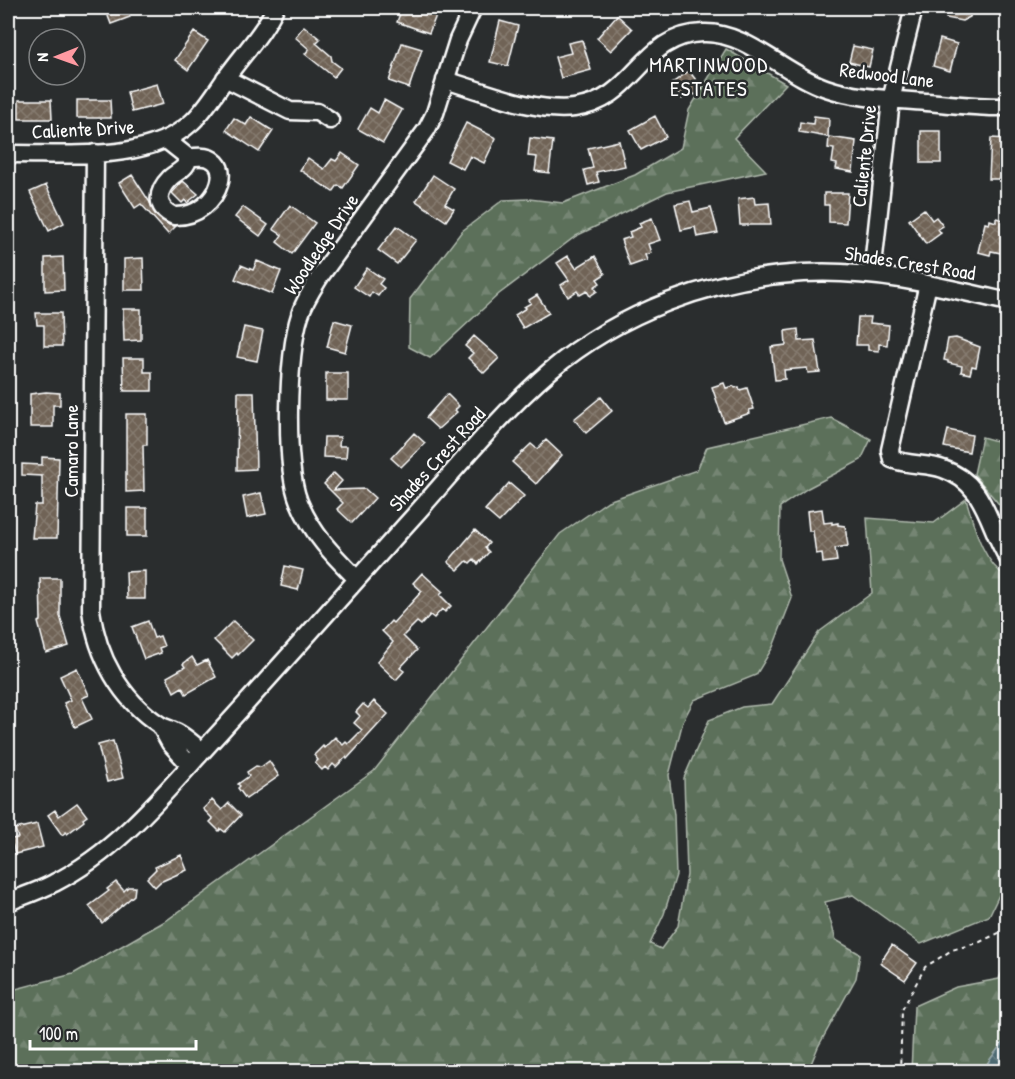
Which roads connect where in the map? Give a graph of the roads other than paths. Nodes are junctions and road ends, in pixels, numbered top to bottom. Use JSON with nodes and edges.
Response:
{"nodes":[{"id":1,"x":275,"y":8,"type":"edge"},
{"id":2,"x":472,"y":8,"type":"edge"},
{"id":3,"x":914,"y":8,"type":"edge"},
{"id":4,"x":225,"y":78,"type":"junction"},
{"id":5,"x":445,"y":80,"type":"junction"},
{"id":6,"x":891,"y":100,"type":"junction"},
{"id":7,"x":1008,"y":107,"type":"edge"},
{"id":8,"x":330,"y":120,"type":"dead end"},
{"id":9,"x":165,"y":139,"type":"junction"},
{"id":10,"x":95,"y":153,"type":"junction"},
{"id":11,"x":8,"y":154,"type":"edge"},
{"id":12,"x":189,"y":158,"type":"dead end"},
{"id":13,"x":872,"y":275,"type":"junction"},
{"id":14,"x":928,"y":284,"type":"junction"},
{"id":15,"x":1008,"y":302,"type":"edge"},
{"id":16,"x":1008,"y":558,"type":"edge"},
{"id":17,"x":357,"y":579,"type":"junction"},
{"id":18,"x":160,"y":725,"type":"junction"},
{"id":19,"x":202,"y":751,"type":"junction"},
{"id":20,"x":190,"y":765,"type":"junction"},
{"id":21,"x":8,"y":902,"type":"edge"}],
"edges":[{"from":1,"to":4,"type":"street","name":"Caliente Drive"},
{"from":2,"to":5,"type":"street","name":"Woodledge Drive"},
{"from":3,"to":6,"type":"street","name":"Caliente Drive"},
{"from":4,"to":8,"type":"street"},
{"from":4,"to":9,"type":"street","name":"Caliente Drive"},
{"from":5,"to":6,"type":"street","name":"Redwood Lane"},
{"from":5,"to":17,"type":"street","name":"Woodledge Drive"},
{"from":6,"to":7,"type":"street","name":"Redwood Lane"},
{"from":6,"to":13,"type":"street","name":"Caliente Drive"},
{"from":9,"to":10,"type":"street","name":"Caliente Drive"},
{"from":9,"to":12,"type":"street"},
{"from":10,"to":11,"type":"street","name":"Caliente Drive"},
{"from":10,"to":18,"type":"street","name":"Camaro Lane"},
{"from":13,"to":14,"type":"street","name":"Shades Crest Road"},
{"from":13,"to":17,"type":"street","name":"Shades Crest Road"},
{"from":14,"to":15,"type":"street","name":"Shades Crest Road"},
{"from":14,"to":16,"type":"street"},
{"from":17,"to":19,"type":"street","name":"Shades Crest Road"},
{"from":18,"to":19,"type":"street","name":"Camaro Lane"},
{"from":18,"to":20,"type":"street","name":"Camaro Lane"},
{"from":19,"to":20,"type":"street","name":"Shades Crest Road"},
{"from":20,"to":21,"type":"street","name":"Shades Crest Road"}]}
